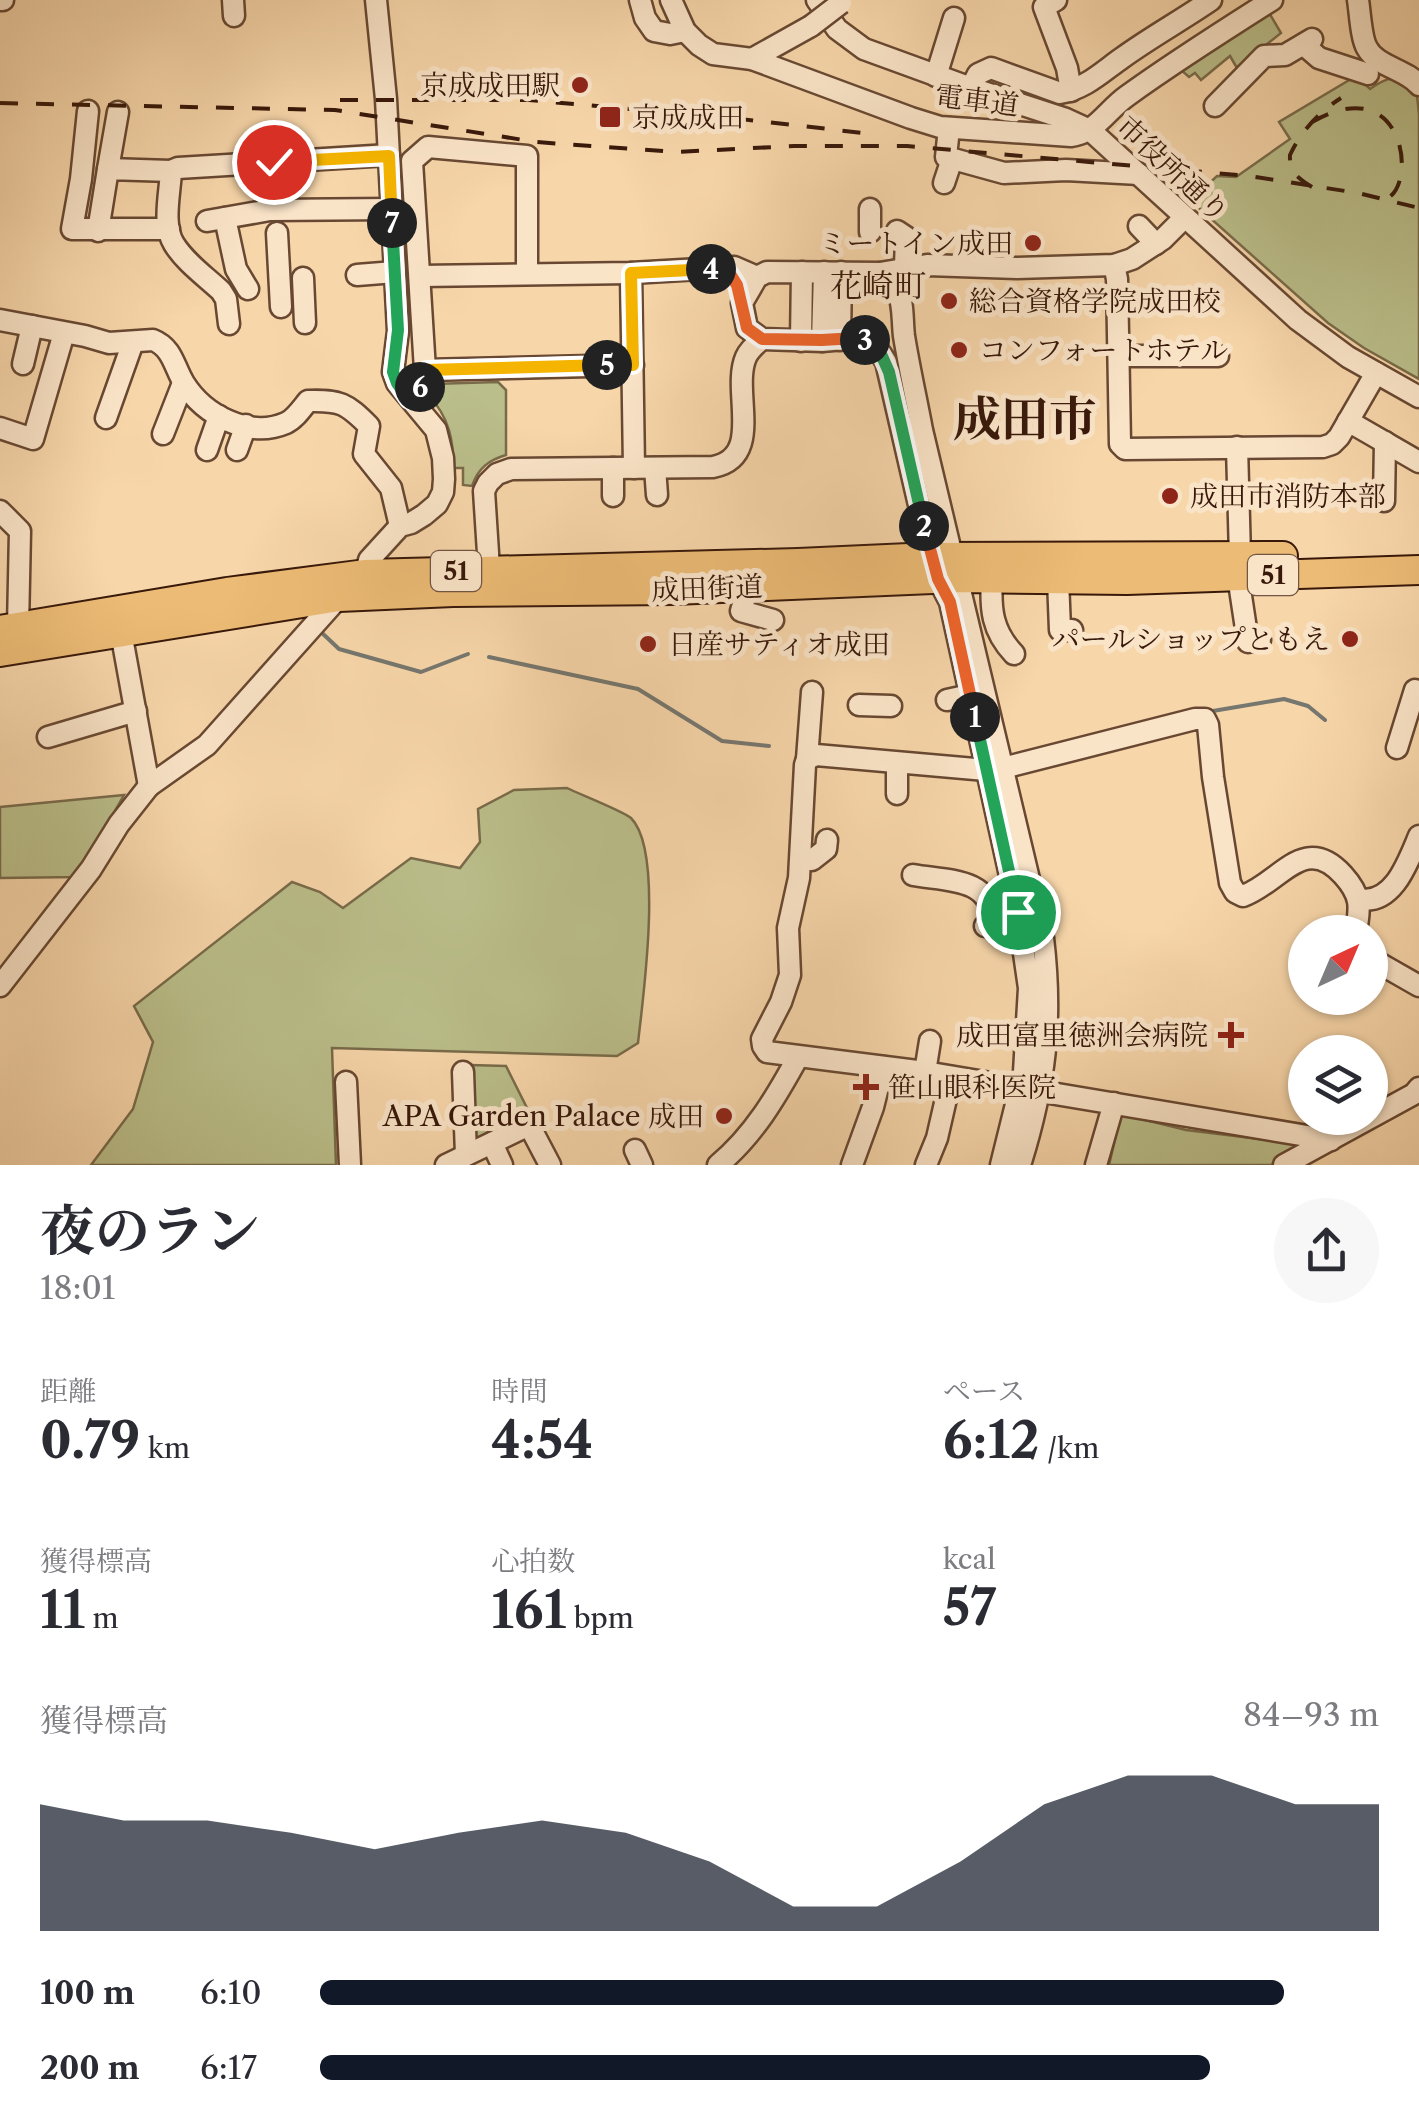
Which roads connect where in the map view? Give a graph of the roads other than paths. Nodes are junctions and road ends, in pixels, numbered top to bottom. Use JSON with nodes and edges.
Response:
{"nodes":[{"id":1,"x":376,"y":0,"type":"edge"},
{"id":2,"x":640,"y":0,"type":"edge"},
{"id":3,"x":671,"y":0,"type":"edge"},
{"id":4,"x":818,"y":0,"type":"edge"},
{"id":5,"x":1056,"y":0,"type":"edge"},
{"id":6,"x":1211,"y":0,"type":"edge"},
{"id":7,"x":1272,"y":0,"type":"edge"},
{"id":8,"x":1358,"y":0,"type":"edge"},
{"id":9,"x":843,"y":2,"type":"edge"},
{"id":10,"x":954,"y":18,"type":"dead end"},
{"id":11,"x":686,"y":31,"type":"junction"},
{"id":12,"x":1366,"y":47,"type":"junction"},
{"id":13,"x":752,"y":59,"type":"junction"},
{"id":14,"x":936,"y":76,"type":"junction"},
{"id":15,"x":1419,"y":85,"type":"edge"},
{"id":16,"x":971,"y":88,"type":"junction"},
{"id":17,"x":1071,"y":91,"type":"junction"},
{"id":18,"x":1215,"y":106,"type":"dead end"},
{"id":19,"x":88,"y":111,"type":"dead end"},
{"id":20,"x":118,"y":112,"type":"dead end"},
{"id":21,"x":949,"y":128,"type":"junction"},
{"id":22,"x":1090,"y":130,"type":"junction"},
{"id":23,"x":389,"y":156,"type":"junction"},
{"id":24,"x":952,"y":160,"type":"junction"},
{"id":25,"x":108,"y":169,"type":"junction"},
{"id":26,"x":172,"y":172,"type":"junction"},
{"id":27,"x":1139,"y":174,"type":"junction"},
{"id":28,"x":944,"y":182,"type":"dead end"},
{"id":29,"x":392,"y":209,"type":"junction"},
{"id":30,"x":870,"y":209,"type":"dead end"},
{"id":31,"x":1185,"y":218,"type":"junction"},
{"id":32,"x":1139,"y":226,"type":"dead end"},
{"id":33,"x":169,"y":229,"type":"junction"},
{"id":34,"x":98,"y":231,"type":"junction"},
{"id":35,"x":897,"y":231,"type":"dead end"},
{"id":36,"x":870,"y":232,"type":"dead end"},
{"id":37,"x":278,"y":233,"type":"dead end"},
{"id":38,"x":1156,"y":244,"type":"junction"},
{"id":39,"x":1114,"y":265,"type":"junction"},
{"id":40,"x":916,"y":266,"type":"junction"},
{"id":41,"x":713,"y":268,"type":"junction"},
{"id":42,"x":395,"y":272,"type":"junction"},
{"id":43,"x":802,"y":272,"type":"junction"},
{"id":44,"x":833,"y":272,"type":"junction"},
{"id":45,"x":527,"y":273,"type":"junction"},
{"id":46,"x":631,"y":273,"type":"junction"},
{"id":47,"x":880,"y":273,"type":"junction"},
{"id":48,"x":358,"y":274,"type":"dead end"},
{"id":49,"x":420,"y":276,"type":"junction"},
{"id":50,"x":757,"y":277,"type":"junction"},
{"id":51,"x":280,"y":279,"type":"junction"},
{"id":52,"x":248,"y":289,"type":"dead end"},
{"id":53,"x":742,"y":302,"type":"junction"},
{"id":54,"x":902,"y":304,"type":"junction"},
{"id":55,"x":281,"y":307,"type":"dead end"},
{"id":56,"x":0,"y":320,"type":"edge"},
{"id":57,"x":305,"y":323,"type":"dead end"},
{"id":58,"x":228,"y":324,"type":"dead end"},
{"id":59,"x":32,"y":326,"type":"junction"},
{"id":60,"x":64,"y":333,"type":"junction"},
{"id":61,"x":754,"y":333,"type":"junction"},
{"id":62,"x":821,"y":341,"type":"junction"},
{"id":63,"x":868,"y":341,"type":"junction"},
{"id":64,"x":133,"y":342,"type":"junction"},
{"id":65,"x":1119,"y":356,"type":"junction"},
{"id":66,"x":1218,"y":356,"type":"dead end"},
{"id":67,"x":24,"y":364,"type":"dead end"},
{"id":68,"x":633,"y":365,"type":"junction"},
{"id":69,"x":426,"y":370,"type":"junction"},
{"id":70,"x":1376,"y":373,"type":"junction"},
{"id":71,"x":184,"y":383,"type":"junction"},
{"id":72,"x":1419,"y":397,"type":"edge"},
{"id":73,"x":409,"y":400,"type":"junction"},
{"id":74,"x":219,"y":416,"type":"junction"},
{"id":75,"x":106,"y":418,"type":"dead end"},
{"id":76,"x":1348,"y":421,"type":"junction"},
{"id":77,"x":246,"y":425,"type":"junction"},
{"id":78,"x":0,"y":428,"type":"edge"},
{"id":79,"x":163,"y":434,"type":"dead end"},
{"id":80,"x":1385,"y":442,"type":"junction"},
{"id":81,"x":1237,"y":447,"type":"junction"},
{"id":82,"x":207,"y":450,"type":"dead end"},
{"id":83,"x":237,"y":450,"type":"dead end"},
{"id":84,"x":1419,"y":462,"type":"edge"},
{"id":85,"x":623,"y":468,"type":"junction"},
{"id":86,"x":655,"y":468,"type":"junction"},
{"id":87,"x":657,"y":495,"type":"dead end"},
{"id":88,"x":613,"y":496,"type":"dead end"},
{"id":89,"x":1384,"y":502,"type":"dead end"},
{"id":90,"x":0,"y":510,"type":"edge"},
{"id":91,"x":400,"y":526,"type":"junction"},
{"id":92,"x":1419,"y":553,"type":"edge"},
{"id":93,"x":1239,"y":566,"type":"junction"},
{"id":94,"x":944,"y":568,"type":"junction"},
{"id":95,"x":1419,"y":570,"type":"edge"},
{"id":96,"x":366,"y":574,"type":"junction"},
{"id":97,"x":992,"y":578,"type":"junction"},
{"id":98,"x":1058,"y":579,"type":"junction"},
{"id":99,"x":490,"y":581,"type":"junction"},
{"id":100,"x":748,"y":587,"type":"junction"},
{"id":101,"x":339,"y":597,"type":"junction"},
{"id":102,"x":119,"y":620,"type":"junction"},
{"id":103,"x":773,"y":620,"type":"dead end"},
{"id":104,"x":9,"y":628,"type":"edge"},
{"id":105,"x":1072,"y":630,"type":"dead end"},
{"id":106,"x":1260,"y":640,"type":"dead end"},
{"id":107,"x":0,"y":652,"type":"edge"},
{"id":108,"x":1014,"y":654,"type":"dead end"},
{"id":109,"x":1414,"y":690,"type":"dead end"},
{"id":110,"x":836,"y":693,"type":"dead end"},
{"id":111,"x":970,"y":695,"type":"junction"},
{"id":112,"x":947,"y":700,"type":"dead end"},
{"id":113,"x":859,"y":705,"type":"dead end"},
{"id":114,"x":891,"y":706,"type":"dead end"},
{"id":115,"x":136,"y":711,"type":"junction"},
{"id":116,"x":1412,"y":718,"type":"edge"},
{"id":117,"x":1080,"y":724,"type":"dead end"},
{"id":118,"x":48,"y":738,"type":"dead end"},
{"id":119,"x":1394,"y":744,"type":"dead end"},
{"id":120,"x":1086,"y":747,"type":"junction"},
{"id":121,"x":808,"y":759,"type":"junction"},
{"id":122,"x":905,"y":761,"type":"junction"},
{"id":123,"x":995,"y":769,"type":"junction"},
{"id":124,"x":150,"y":786,"type":"junction"},
{"id":125,"x":896,"y":794,"type":"dead end"},
{"id":126,"x":1419,"y":836,"type":"edge"},
{"id":127,"x":827,"y":840,"type":"dead end"},
{"id":128,"x":801,"y":860,"type":"junction"},
{"id":129,"x":913,"y":876,"type":"dead end"},
{"id":130,"x":1359,"y":899,"type":"junction"},
{"id":131,"x":1360,"y":915,"type":"edge"},
{"id":132,"x":989,"y":919,"type":"dead end"},
{"id":133,"x":1388,"y":968,"type":"edge"},
{"id":134,"x":0,"y":986,"type":"edge"},
{"id":135,"x":1419,"y":986,"type":"edge"},
{"id":136,"x":930,"y":1041,"type":"dead end"},
{"id":137,"x":798,"y":1056,"type":"junction"},
{"id":138,"x":883,"y":1067,"type":"junction"},
{"id":139,"x":464,"y":1072,"type":"dead end"},
{"id":140,"x":925,"y":1072,"type":"junction"},
{"id":141,"x":950,"y":1077,"type":"junction"},
{"id":142,"x":346,"y":1082,"type":"dead end"},
{"id":143,"x":1419,"y":1088,"type":"edge"},
{"id":144,"x":1030,"y":1090,"type":"junction"},
{"id":145,"x":1114,"y":1102,"type":"junction"},
{"id":146,"x":1331,"y":1140,"type":"junction"},
{"id":147,"x":492,"y":1143,"type":"junction"},
{"id":148,"x":466,"y":1156,"type":"junction"},
{"id":149,"x":729,"y":1162,"type":"edge"},
{"id":150,"x":350,"y":1165,"type":"edge"},
{"id":151,"x":446,"y":1165,"type":"edge"},
{"id":152,"x":502,"y":1165,"type":"edge"},
{"id":153,"x":550,"y":1165,"type":"edge"},
{"id":154,"x":852,"y":1165,"type":"edge"},
{"id":155,"x":926,"y":1165,"type":"edge"},
{"id":156,"x":1001,"y":1165,"type":"edge"},
{"id":157,"x":1020,"y":1165,"type":"edge"},
{"id":158,"x":1096,"y":1165,"type":"edge"},
{"id":159,"x":1284,"y":1165,"type":"edge"}],
"edges":[{"from":1,"to":23,"type":"street"},
{"from":2,"to":11,"type":"street","name":"電車道"},
{"from":3,"to":11,"type":"street"},
{"from":4,"to":14,"type":"street","name":"市役所通り"},
{"from":5,"to":17,"type":"street"},
{"from":6,"to":17,"type":"street"},
{"from":7,"to":22,"type":"street"},
{"from":8,"to":12,"type":"street"},
{"from":9,"to":13,"type":"street","bridge":true},
{"from":10,"to":14,"type":"street"},
{"from":11,"to":13,"type":"street","name":"電車道"},
{"from":12,"to":15,"type":"street"},
{"from":12,"to":18,"type":"street"},
{"from":13,"to":21,"type":"street","name":"電車道"},
{"from":14,"to":16,"type":"street","name":"市役所通り"},
{"from":16,"to":17,"type":"street"},
{"from":16,"to":22,"type":"street","name":"市役所通り"},
{"from":19,"to":34,"type":"street"},
{"from":20,"to":25,"type":"street"},
{"from":21,"to":22,"type":"street","name":"電車道"},
{"from":21,"to":24,"type":"street"},
{"from":22,"to":27,"type":"street","name":"市役所通り"},
{"from":23,"to":26,"type":"street"},
{"from":23,"to":29,"type":"street"},
{"from":24,"to":27,"type":"street"},
{"from":24,"to":28,"type":"street"},
{"from":25,"to":26,"type":"street"},
{"from":25,"to":34,"type":"street"},
{"from":26,"to":33,"type":"street"},
{"from":27,"to":31,"type":"street","name":"市役所通り"},
{"from":29,"to":42,"type":"street"},
{"from":29,"to":52,"type":"street"},
{"from":30,"to":36,"type":"street"},
{"from":31,"to":38,"type":"street"},
{"from":31,"to":70,"type":"street","name":"市役所通り"},
{"from":32,"to":38,"type":"street"},
{"from":33,"to":34,"type":"street"},
{"from":33,"to":58,"type":"street"},
{"from":35,"to":40,"type":"street"},
{"from":37,"to":51,"type":"street"},
{"from":38,"to":39,"type":"street"},
{"from":39,"to":40,"type":"street"},
{"from":39,"to":65,"type":"street"},
{"from":40,"to":47,"type":"street"},
{"from":40,"to":54,"type":"street"},
{"from":41,"to":46,"type":"street"},
{"from":41,"to":50,"type":"street"},
{"from":41,"to":53,"type":"street"},
{"from":42,"to":48,"type":"street"},
{"from":42,"to":73,"type":"street"},
{"from":43,"to":44,"type":"street"},
{"from":43,"to":50,"type":"street"},
{"from":43,"to":62,"type":"street"},
{"from":44,"to":47,"type":"street"},
{"from":44,"to":62,"type":"street"},
{"from":45,"to":46,"type":"street"},
{"from":45,"to":49,"type":"street"},
{"from":45,"to":49,"type":"street"},
{"from":46,"to":68,"type":"street"},
{"from":47,"to":54,"type":"street"},
{"from":49,"to":69,"type":"street"},
{"from":50,"to":53,"type":"street"},
{"from":51,"to":55,"type":"street"},
{"from":51,"to":57,"type":"street"},
{"from":53,"to":61,"type":"street"},
{"from":54,"to":63,"type":"street"},
{"from":54,"to":94,"type":"street"},
{"from":56,"to":59,"type":"street"},
{"from":59,"to":60,"type":"street"},
{"from":59,"to":67,"type":"street"},
{"from":60,"to":64,"type":"street"},
{"from":60,"to":78,"type":"street"},
{"from":61,"to":62,"type":"street"},
{"from":61,"to":86,"type":"street"},
{"from":62,"to":63,"type":"street"},
{"from":63,"to":94,"type":"street"},
{"from":64,"to":71,"type":"street"},
{"from":64,"to":75,"type":"street"},
{"from":65,"to":66,"type":"street"},
{"from":65,"to":81,"type":"street"},
{"from":68,"to":69,"type":"street"},
{"from":68,"to":85,"type":"street"},
{"from":69,"to":73,"type":"street"},
{"from":70,"to":72,"type":"street","name":"市役所通り"},
{"from":70,"to":76,"type":"street"},
{"from":71,"to":74,"type":"street"},
{"from":71,"to":79,"type":"street"},
{"from":73,"to":91,"type":"street"},
{"from":74,"to":77,"type":"street"},
{"from":74,"to":82,"type":"street"},
{"from":76,"to":80,"type":"street"},
{"from":76,"to":81,"type":"street"},
{"from":77,"to":83,"type":"street"},
{"from":77,"to":91,"type":"street"},
{"from":80,"to":84,"type":"street"},
{"from":80,"to":89,"type":"street"},
{"from":81,"to":93,"type":"street"},
{"from":85,"to":86,"type":"street"},
{"from":85,"to":88,"type":"street"},
{"from":85,"to":99,"type":"street"},
{"from":86,"to":87,"type":"street"},
{"from":90,"to":104,"type":"street"},
{"from":91,"to":96,"type":"street"},
{"from":92,"to":93,"type":"highway","name":"成田街道","number":"51"},
{"from":93,"to":94,"type":"highway","name":"成田街道","number":"51"},
{"from":93,"to":95,"type":"highway","name":"成田街道","number":"51"},
{"from":93,"to":98,"type":"highway","name":"成田街道","number":"51"},
{"from":93,"to":106,"type":"street"},
{"from":94,"to":97,"type":"highway","name":"成田街道","number":"51"},
{"from":94,"to":99,"type":"highway","name":"成田街道","number":"51"},
{"from":94,"to":100,"type":"highway","name":"成田街道","number":"51"},
{"from":94,"to":111,"type":"street"},
{"from":94,"to":123,"type":"street"},
{"from":96,"to":99,"type":"highway","name":"成田街道","number":"51"},
{"from":96,"to":102,"type":"highway","name":"成田街道","number":"51"},
{"from":97,"to":98,"type":"highway","name":"成田街道","number":"51"},
{"from":97,"to":108,"type":"street"},
{"from":98,"to":105,"type":"street"},
{"from":99,"to":100,"type":"highway","name":"成田街道","number":"51"},
{"from":99,"to":101,"type":"highway","name":"成田街道","number":"51"},
{"from":100,"to":103,"type":"street"},
{"from":101,"to":102,"type":"highway","name":"成田街道","number":"51"},
{"from":101,"to":124,"type":"street"},
{"from":102,"to":104,"type":"highway","name":"成田街道","number":"51"},
{"from":102,"to":107,"type":"highway","name":"成田街道","number":"51"},
{"from":102,"to":115,"type":"street"},
{"from":109,"to":116,"type":"street"},
{"from":110,"to":121,"type":"street"},
{"from":111,"to":112,"type":"street"},
{"from":111,"to":123,"type":"street"},
{"from":113,"to":114,"type":"street"},
{"from":115,"to":118,"type":"street"},
{"from":115,"to":124,"type":"street"},
{"from":116,"to":119,"type":"street"},
{"from":117,"to":120,"type":"street"},
{"from":120,"to":123,"type":"street"},
{"from":120,"to":130,"type":"street"},
{"from":121,"to":122,"type":"street"},
{"from":121,"to":128,"type":"street"},
{"from":122,"to":123,"type":"street"},
{"from":122,"to":125,"type":"street"},
{"from":123,"to":144,"type":"street"},
{"from":124,"to":134,"type":"street"},
{"from":126,"to":130,"type":"street"},
{"from":127,"to":128,"type":"street"},
{"from":128,"to":137,"type":"street"},
{"from":129,"to":132,"type":"street"},
{"from":130,"to":131,"type":"street"},
{"from":133,"to":135,"type":"street"},
{"from":136,"to":140,"type":"street"},
{"from":137,"to":138,"type":"street"},
{"from":137,"to":149,"type":"street"},
{"from":138,"to":140,"type":"street"},
{"from":138,"to":154,"type":"street"},
{"from":139,"to":148,"type":"street"},
{"from":140,"to":141,"type":"street"},
{"from":141,"to":144,"type":"street"},
{"from":141,"to":155,"type":"street"},
{"from":142,"to":150,"type":"street"},
{"from":143,"to":146,"type":"street"},
{"from":144,"to":145,"type":"street"},
{"from":144,"to":156,"type":"street"},
{"from":144,"to":157,"type":"street"},
{"from":145,"to":146,"type":"street"},
{"from":145,"to":158,"type":"street"},
{"from":146,"to":159,"type":"street"},
{"from":147,"to":148,"type":"street"},
{"from":147,"to":152,"type":"street"},
{"from":147,"to":153,"type":"street"},
{"from":148,"to":151,"type":"street"}]}
